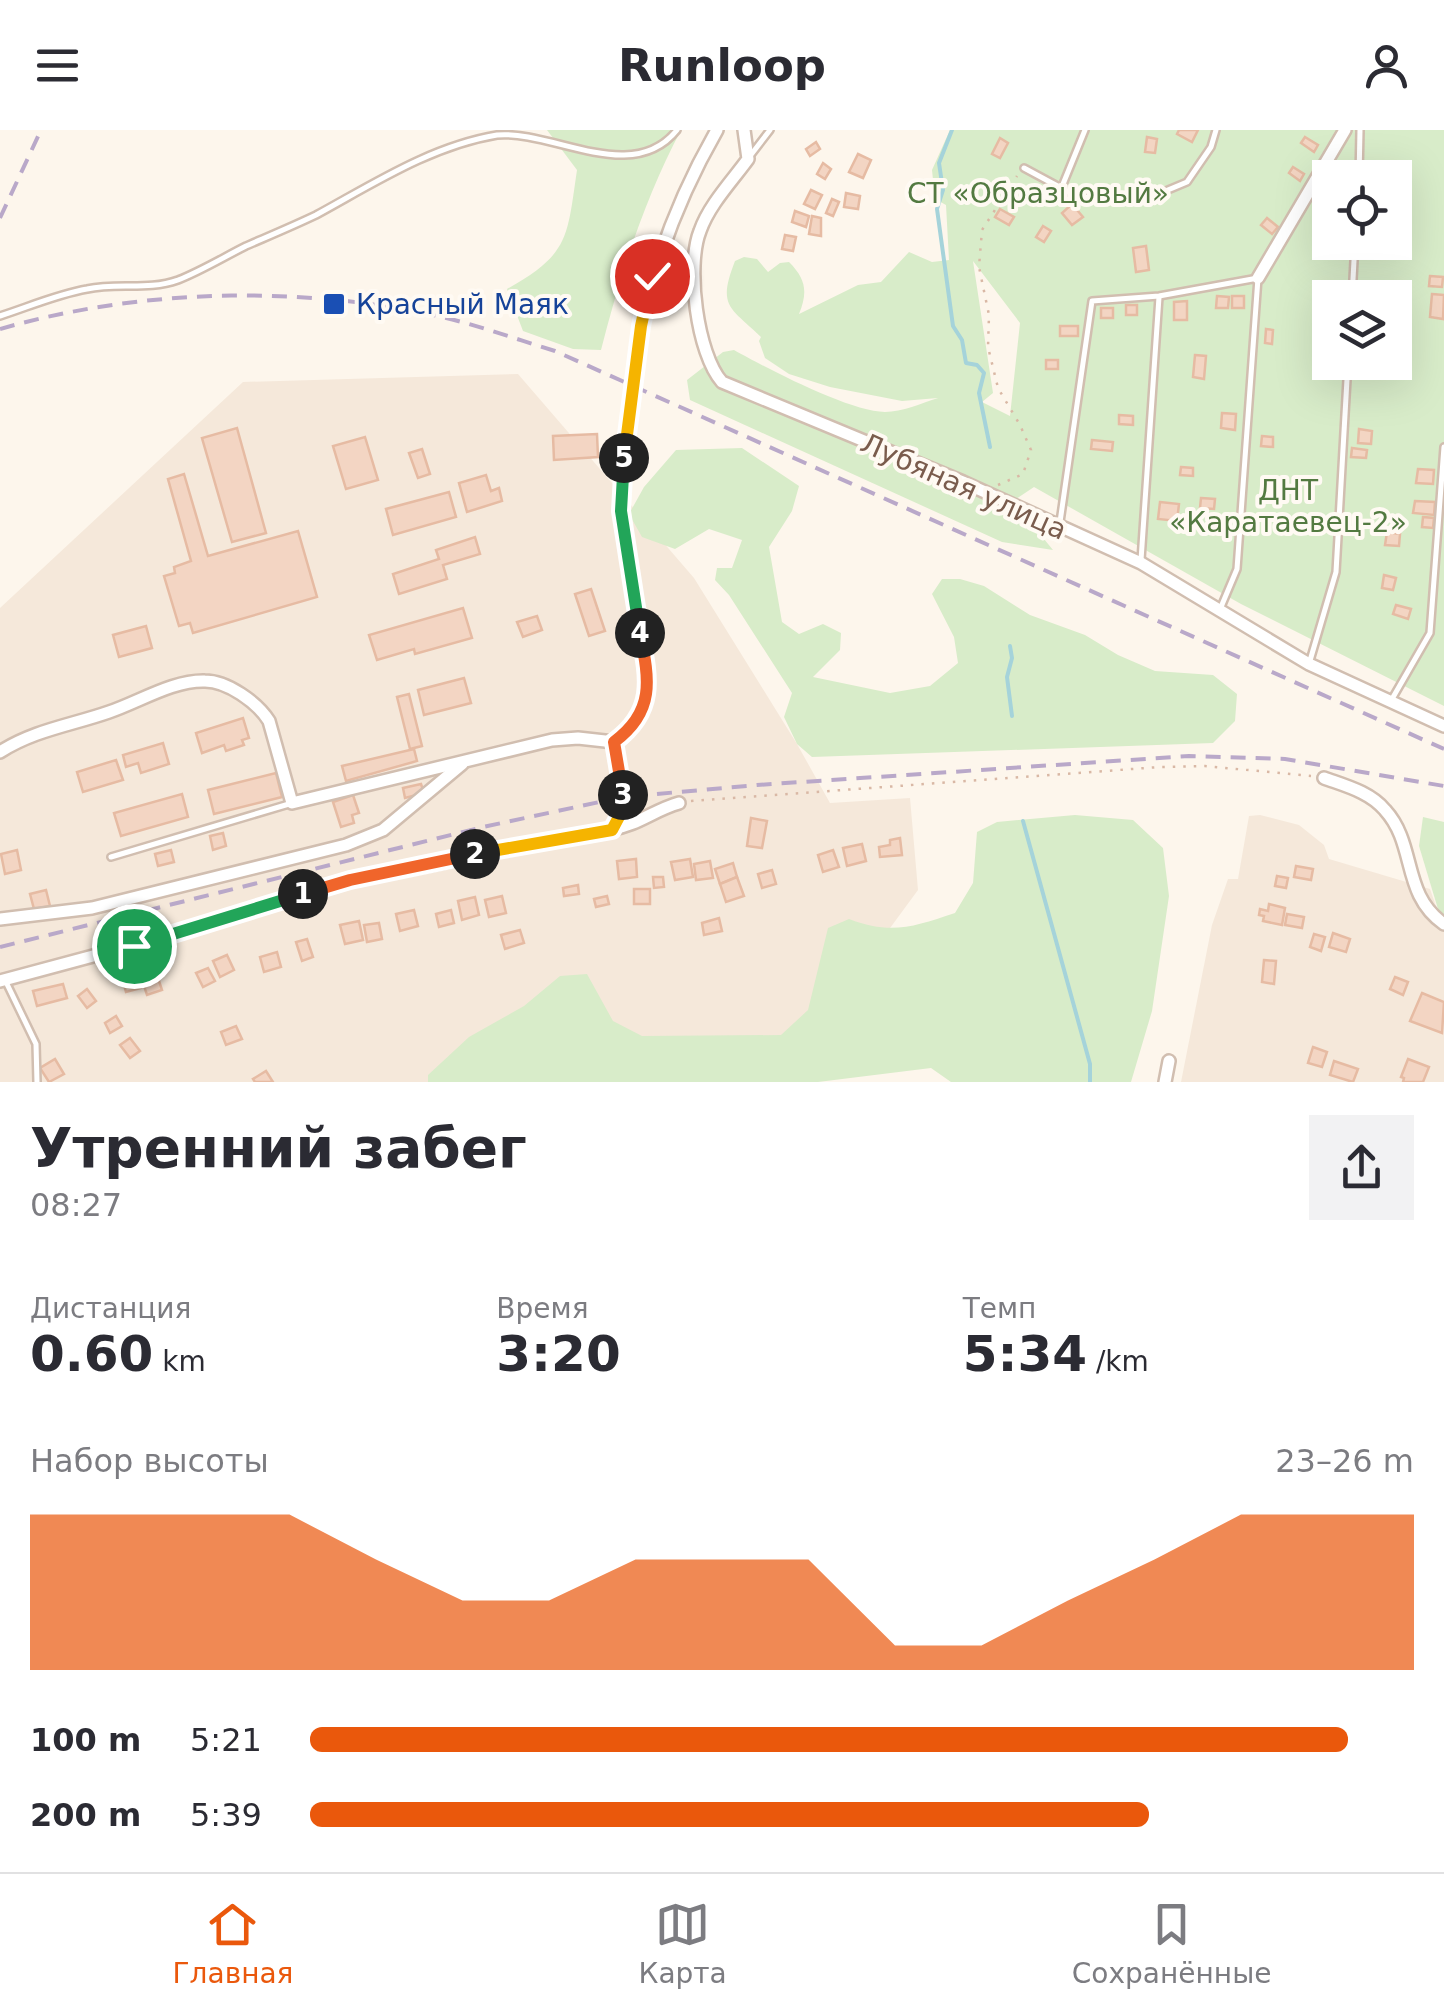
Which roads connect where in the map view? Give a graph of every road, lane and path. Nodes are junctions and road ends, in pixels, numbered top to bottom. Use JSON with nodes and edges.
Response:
{"nodes":[{"id":1,"x":676,"y":130,"type":"edge"},
{"id":2,"x":718,"y":130,"type":"edge"},
{"id":3,"x":744,"y":130,"type":"edge"},
{"id":4,"x":770,"y":130,"type":"edge"},
{"id":5,"x":1085,"y":130,"type":"edge"},
{"id":6,"x":1216,"y":130,"type":"edge"},
{"id":7,"x":1346,"y":130,"type":"edge"},
{"id":8,"x":1360,"y":130,"type":"edge"},
{"id":9,"x":748,"y":159,"type":"junction"},
{"id":10,"x":1359,"y":160,"type":"edge"},
{"id":11,"x":1024,"y":168,"type":"joint"},
{"id":12,"x":1062,"y":189,"type":"junction"},
{"id":13,"x":1258,"y":278,"type":"junction"},
{"id":14,"x":1159,"y":296,"type":"junction"},
{"id":15,"x":0,"y":316,"type":"edge"},
{"id":16,"x":1347,"y":380,"type":"edge"},
{"id":17,"x":1444,"y":448,"type":"edge"},
{"id":18,"x":983,"y":491,"type":"junction"},
{"id":19,"x":1060,"y":525,"type":"junction"},
{"id":20,"x":1140,"y":563,"type":"junction"},
{"id":21,"x":1219,"y":611,"type":"junction"},
{"id":22,"x":1310,"y":664,"type":"junction"},
{"id":23,"x":1390,"y":702,"type":"junction"},
{"id":24,"x":1444,"y":726,"type":"edge"},
{"id":25,"x":614,"y":742,"type":"junction"},
{"id":26,"x":0,"y":752,"type":"edge"},
{"id":27,"x":465,"y":761,"type":"junction"},
{"id":28,"x":1324,"y":778,"type":"joint"},
{"id":29,"x":679,"y":802,"type":"joint"},
{"id":30,"x":292,"y":804,"type":"junction"},
{"id":31,"x":612,"y":830,"type":"junction"},
{"id":32,"x":112,"y":857,"type":"dead end"},
{"id":33,"x":0,"y":919,"type":"edge"},
{"id":34,"x":1444,"y":924,"type":"edge"},
{"id":35,"x":2,"y":980,"type":"edge"},
{"id":36,"x":1169,"y":1061,"type":"dead end"},
{"id":37,"x":37,"y":1082,"type":"edge"},
{"id":38,"x":1165,"y":1082,"type":"edge"}],
"edges":[{"from":1,"to":15,"type":"lane"},
{"from":2,"to":25,"type":"street","bridge":true},
{"from":3,"to":9,"type":"street"},
{"from":4,"to":9,"type":"lane"},
{"from":5,"to":12,"type":"lane"},
{"from":6,"to":12,"type":"lane"},
{"from":7,"to":13,"type":"street"},
{"from":8,"to":10,"type":"lane"},
{"from":9,"to":18,"type":"street","name":"Лубяная улица"},
{"from":11,"to":12,"type":"lane"},
{"from":11,"to":18,"type":"path"},
{"from":13,"to":14,"type":"lane"},
{"from":13,"to":21,"type":"lane"},
{"from":14,"to":19,"type":"lane"},
{"from":14,"to":20,"type":"lane"},
{"from":16,"to":22,"type":"lane"},
{"from":17,"to":23,"type":"lane"},
{"from":18,"to":19,"type":"street","name":"Лубяная улица"},
{"from":19,"to":20,"type":"street","name":"Лубяная улица"},
{"from":20,"to":21,"type":"street","name":"Лубяная улица"},
{"from":21,"to":22,"type":"street","name":"Лубяная улица"},
{"from":22,"to":23,"type":"street","name":"Лубяная улица"},
{"from":23,"to":24,"type":"street","name":"Лубяная улица"},
{"from":25,"to":27,"type":"street"},
{"from":25,"to":31,"type":"street"},
{"from":26,"to":30,"type":"street"},
{"from":27,"to":30,"type":"street"},
{"from":27,"to":33,"type":"street"},
{"from":28,"to":29,"type":"path"},
{"from":28,"to":34,"type":"street"},
{"from":29,"to":31,"type":"street"},
{"from":30,"to":32,"type":"lane"},
{"from":31,"to":35,"type":"street"},
{"from":35,"to":37,"type":"lane"},
{"from":36,"to":38,"type":"street"}]}
